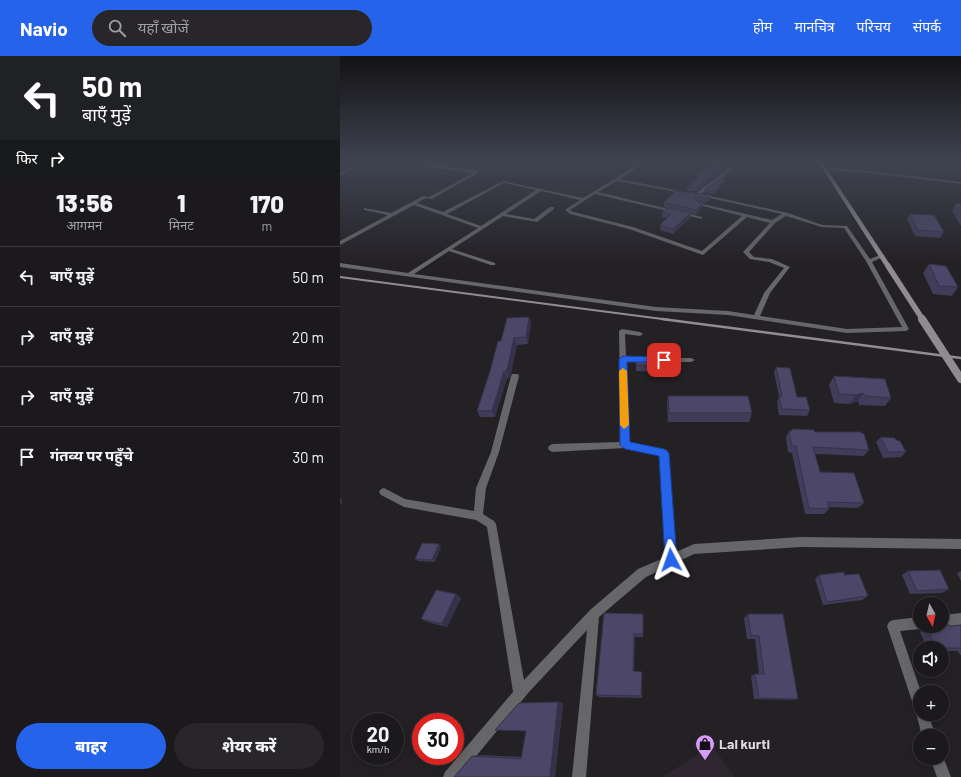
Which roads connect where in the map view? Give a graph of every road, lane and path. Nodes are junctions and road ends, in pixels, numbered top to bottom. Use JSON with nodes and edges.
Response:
{"nodes":[{"id":1,"x":432,"y":197,"type":"edge"},
{"id":2,"x":476,"y":197,"type":"edge"},
{"id":3,"x":529,"y":197,"type":"edge"},
{"id":4,"x":569,"y":197,"type":"edge"},
{"id":5,"x":589,"y":197,"type":"edge"},
{"id":6,"x":614,"y":197,"type":"edge"},
{"id":7,"x":710,"y":197,"type":"edge"},
{"id":8,"x":842,"y":197,"type":"edge"},
{"id":9,"x":584,"y":200,"type":"junction"},
{"id":10,"x":413,"y":203,"type":"junction"},
{"id":11,"x":697,"y":203,"type":"edge"},
{"id":12,"x":552,"y":208,"type":"dead end"},
{"id":13,"x":366,"y":209,"type":"dead end"},
{"id":14,"x":443,"y":214,"type":"junction"},
{"id":15,"x":501,"y":214,"type":"junction"},
{"id":16,"x":786,"y":214,"type":"junction"},
{"id":17,"x":392,"y":215,"type":"junction"},
{"id":18,"x":746,"y":215,"type":"junction"},
{"id":19,"x":700,"y":218,"type":"dead end"},
{"id":20,"x":773,"y":222,"type":"junction"},
{"id":21,"x":481,"y":227,"type":"junction"},
{"id":22,"x":340,"y":243,"type":"edge"},
{"id":23,"x":447,"y":249,"type":"junction"},
{"id":24,"x":882,"y":256,"type":"junction"},
{"id":25,"x":868,"y":261,"type":"junction"},
{"id":26,"x":493,"y":264,"type":"dead end"},
{"id":27,"x":340,"y":265,"type":"edge"},
{"id":28,"x":408,"y":275,"type":"junction"},
{"id":29,"x":756,"y":318,"type":"junction"},
{"id":30,"x":640,"y":334,"type":"dead end"},
{"id":31,"x":623,"y":359,"type":"junction"},
{"id":32,"x":691,"y":360,"type":"dead end"},
{"id":33,"x":515,"y":376,"type":"dead end"},
{"id":34,"x":961,"y":379,"type":"edge"},
{"id":35,"x":625,"y":445,"type":"junction"},
{"id":36,"x":552,"y":448,"type":"dead end"},
{"id":37,"x":384,"y":492,"type":"dead end"},
{"id":38,"x":478,"y":516,"type":"junction"},
{"id":39,"x":961,"y":544,"type":"edge"},
{"id":40,"x":671,"y":560,"type":"junction"},
{"id":41,"x":594,"y":614,"type":"junction"},
{"id":42,"x":961,"y":619,"type":"edge"},
{"id":43,"x":949,"y":620,"type":"edge"},
{"id":44,"x":913,"y":624,"type":"edge"},
{"id":45,"x":913,"y":687,"type":"edge"},
{"id":46,"x":520,"y":694,"type":"junction"},
{"id":47,"x":940,"y":765,"type":"edge"},
{"id":48,"x":450,"y":777,"type":"edge"},
{"id":49,"x":579,"y":777,"type":"edge"},
{"id":50,"x":944,"y":777,"type":"edge"}],
"edges":[{"from":1,"to":10,"type":"street"},
{"from":2,"to":14,"type":"street"},
{"from":3,"to":15,"type":"street"},
{"from":4,"to":9,"type":"street"},
{"from":5,"to":9,"type":"street"},
{"from":6,"to":19,"type":"street"},
{"from":7,"to":16,"type":"street"},
{"from":8,"to":24,"type":"main road"},
{"from":9,"to":18,"type":"street"},
{"from":10,"to":14,"type":"street"},
{"from":10,"to":17,"type":"street"},
{"from":11,"to":18,"type":"street"},
{"from":12,"to":15,"type":"street"},
{"from":13,"to":17,"type":"street"},
{"from":14,"to":21,"type":"street"},
{"from":15,"to":21,"type":"street"},
{"from":16,"to":20,"type":"street"},
{"from":16,"to":25,"type":"street"},
{"from":17,"to":22,"type":"street"},
{"from":18,"to":20,"type":"street"},
{"from":20,"to":29,"type":"street"},
{"from":21,"to":23,"type":"street"},
{"from":23,"to":26,"type":"street"},
{"from":23,"to":28,"type":"street"},
{"from":24,"to":25,"type":"street"},
{"from":24,"to":34,"type":"main road","bridge":true},
{"from":25,"to":29,"type":"street"},
{"from":27,"to":28,"type":"street"},
{"from":28,"to":29,"type":"street"},
{"from":30,"to":31,"type":"street"},
{"from":31,"to":32,"type":"street"},
{"from":31,"to":35,"type":"street"},
{"from":33,"to":38,"type":"street"},
{"from":35,"to":36,"type":"street"},
{"from":35,"to":40,"type":"street"},
{"from":37,"to":38,"type":"street"},
{"from":38,"to":46,"type":"street"},
{"from":39,"to":40,"type":"street"},
{"from":40,"to":41,"type":"street"},
{"from":41,"to":46,"type":"street"},
{"from":41,"to":49,"type":"street"},
{"from":42,"to":43,"type":"street"},
{"from":44,"to":45,"type":"street"},
{"from":46,"to":48,"type":"street"},
{"from":47,"to":50,"type":"street"}]}
